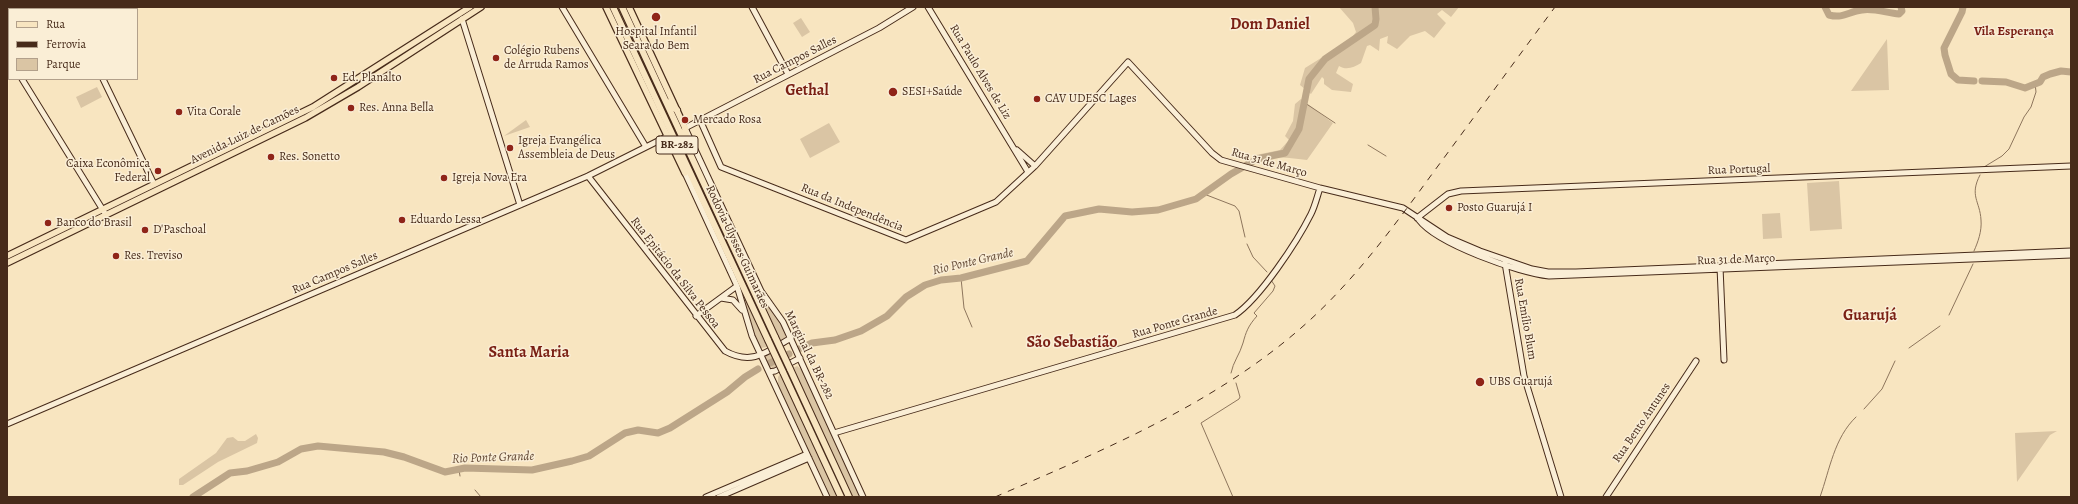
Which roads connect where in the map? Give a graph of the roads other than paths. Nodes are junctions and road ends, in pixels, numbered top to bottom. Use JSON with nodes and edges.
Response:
{"nodes":[{"id":1,"x":470,"y":7,"type":"edge"},
{"id":2,"x":481,"y":7,"type":"edge"},
{"id":3,"x":562,"y":7,"type":"edge"},
{"id":4,"x":606,"y":7,"type":"edge"},
{"id":5,"x":613,"y":7,"type":"edge"},
{"id":6,"x":622,"y":7,"type":"edge"},
{"id":7,"x":629,"y":7,"type":"edge"},
{"id":8,"x":752,"y":7,"type":"edge"},
{"id":9,"x":913,"y":7,"type":"edge"},
{"id":10,"x":928,"y":7,"type":"edge"},
{"id":11,"x":462,"y":19,"type":"junction"},
{"id":12,"x":7,"y":54,"type":"edge"},
{"id":13,"x":8,"y":57,"type":"edge"},
{"id":14,"x":1128,"y":62,"type":"joint"},
{"id":15,"x":788,"y":74,"type":"junction"},
{"id":16,"x":23,"y":80,"type":"edge"},
{"id":17,"x":103,"y":80,"type":"edge"},
{"id":18,"x":655,"y":98,"type":"junction"},
{"id":19,"x":665,"y":100,"type":"junction"},
{"id":20,"x":678,"y":110,"type":"junction"},
{"id":21,"x":700,"y":120,"type":"junction"},
{"id":22,"x":660,"y":121,"type":"junction"},
{"id":23,"x":686,"y":128,"type":"junction"},
{"id":24,"x":668,"y":136,"type":"junction"},
{"id":25,"x":646,"y":147,"type":"junction"},
{"id":26,"x":1014,"y":147,"type":"junction"},
{"id":27,"x":688,"y":150,"type":"junction"},
{"id":28,"x":1035,"y":166,"type":"junction"},
{"id":29,"x":2071,"y":166,"type":"edge"},
{"id":30,"x":1028,"y":172,"type":"junction"},
{"id":31,"x":685,"y":173,"type":"junction"},
{"id":32,"x":588,"y":176,"type":"junction"},
{"id":33,"x":154,"y":184,"type":"junction"},
{"id":34,"x":1320,"y":188,"type":"junction"},
{"id":35,"x":699,"y":192,"type":"junction"},
{"id":36,"x":520,"y":205,"type":"junction"},
{"id":37,"x":102,"y":210,"type":"junction"},
{"id":38,"x":106,"y":215,"type":"junction"},
{"id":39,"x":1417,"y":218,"type":"junction"},
{"id":40,"x":2071,"y":251,"type":"edge"},
{"id":41,"x":2071,"y":255,"type":"edge"},
{"id":42,"x":7,"y":256,"type":"edge"},
{"id":43,"x":1505,"y":262,"type":"junction"},
{"id":44,"x":7,"y":263,"type":"edge"},
{"id":45,"x":1720,"y":268,"type":"junction"},
{"id":46,"x":737,"y":286,"type":"junction"},
{"id":47,"x":720,"y":298,"type":"junction"},
{"id":48,"x":745,"y":314,"type":"junction"},
{"id":49,"x":696,"y":316,"type":"junction"},
{"id":50,"x":791,"y":338,"type":"junction"},
{"id":51,"x":761,"y":355,"type":"junction"},
{"id":52,"x":800,"y":358,"type":"junction"},
{"id":53,"x":1724,"y":360,"type":"dead end"},
{"id":54,"x":1696,"y":361,"type":"dead end"},
{"id":55,"x":769,"y":372,"type":"junction"},
{"id":56,"x":7,"y":424,"type":"edge"},
{"id":57,"x":834,"y":433,"type":"junction"},
{"id":58,"x":808,"y":456,"type":"junction"},
{"id":59,"x":706,"y":497,"type":"edge"},
{"id":60,"x":719,"y":497,"type":"edge"},
{"id":61,"x":827,"y":497,"type":"edge"},
{"id":62,"x":842,"y":497,"type":"edge"},
{"id":63,"x":848,"y":497,"type":"edge"},
{"id":64,"x":864,"y":497,"type":"edge"},
{"id":65,"x":1561,"y":497,"type":"edge"},
{"id":66,"x":1606,"y":497,"type":"edge"}],
"edges":[{"from":1,"to":33,"type":"main road","name":"Avenida Luiz de Camões"},
{"from":2,"to":11,"type":"main road","name":"Avenida Luiz de Camões"},
{"from":3,"to":25,"type":"main road"},
{"from":4,"to":22,"type":"main road"},
{"from":5,"to":18,"type":"highway","name":"Rodovia Ulysses Guimarães","number":"BR-282"},
{"from":6,"to":19,"type":"highway","name":"Rodovia Ulysses Guimarães","number":"BR-282"},
{"from":7,"to":20,"type":"main road","name":"Marginal da BR-282"},
{"from":8,"to":15,"type":"main road"},
{"from":9,"to":15,"type":"main road","name":"Rua Campos Salles"},
{"from":10,"to":26,"type":"main road","name":"Rua Paulo Alves de Liz"},
{"from":11,"to":36,"type":"main road"},
{"from":11,"to":38,"type":"main road","name":"Avenida Luiz de Camões"},
{"from":12,"to":13,"type":"main road"},
{"from":14,"to":28,"type":"main road","name":"Rua da Independência"},
{"from":14,"to":34,"type":"main road","name":"Rua 31 de Março"},
{"from":15,"to":21,"type":"main road","name":"Rua Campos Salles"},
{"from":16,"to":37,"type":"main road"},
{"from":17,"to":33,"type":"main road"},
{"from":18,"to":22,"type":"highway"},
{"from":18,"to":35,"type":"highway","name":"Rodovia Ulysses Guimarães","number":"BR-282"},
{"from":19,"to":20,"type":"highway"},
{"from":19,"to":27,"type":"highway","name":"Rodovia Ulysses Guimarães","number":"BR-282"},
{"from":20,"to":23,"type":"main road","name":"Marginal da BR-282"},
{"from":21,"to":23,"type":"main road","name":"Rua Campos Salles"},
{"from":21,"to":30,"type":"main road","name":"Rua da Independência"},
{"from":22,"to":24,"type":"main road"},
{"from":23,"to":27,"type":"highway"},
{"from":23,"to":50,"type":"main road","name":"Marginal da BR-282"},
{"from":24,"to":25,"type":"main road","name":"Rua Campos Salles"},
{"from":24,"to":31,"type":"main road"},
{"from":25,"to":32,"type":"main road","name":"Rua Campos Salles"},
{"from":26,"to":28,"type":"main road","name":"Rua Paulo Alves de Liz"},
{"from":26,"to":30,"type":"main road","name":"Rua Paulo Alves de Liz"},
{"from":27,"to":63,"type":"highway","name":"Rodovia Ulysses Guimarães","number":"BR-282","bridge":true},
{"from":28,"to":30,"type":"main road","name":"Rua da Independência"},
{"from":29,"to":39,"type":"main road","name":"Rua Portugal"},
{"from":31,"to":35,"type":"highway"},
{"from":31,"to":46,"type":"main road"},
{"from":32,"to":36,"type":"main road","name":"Rua Campos Salles"},
{"from":32,"to":49,"type":"main road","name":"Rua Epitácio da Silva Pessoa"},
{"from":33,"to":37,"type":"main road","name":"Avenida Luiz de Camões"},
{"from":34,"to":39,"type":"main road","name":"Rua 31 de Março"},
{"from":34,"to":57,"type":"main road","name":"Rua Ponte Grande"},
{"from":35,"to":62,"type":"highway","name":"Rodovia Ulysses Guimarães","number":"BR-282","bridge":true},
{"from":36,"to":56,"type":"main road","name":"Rua Campos Salles"},
{"from":37,"to":38,"type":"main road"},
{"from":37,"to":42,"type":"main road","name":"Avenida Luiz de Camões"},
{"from":38,"to":44,"type":"main road","name":"Avenida Luiz de Camões"},
{"from":39,"to":43,"type":"main road","name":"Rua 31 de Março"},
{"from":40,"to":45,"type":"main road","name":"Rua 31 de Março"},
{"from":41,"to":45,"type":"main road","name":"Rua 31 de Março"},
{"from":43,"to":45,"type":"main road","name":"Rua 31 de Março"},
{"from":43,"to":65,"type":"main road","name":"Rua Emílio Blum"},
{"from":45,"to":53,"type":"main road"},
{"from":46,"to":47,"type":"main road"},
{"from":46,"to":48,"type":"main road"},
{"from":47,"to":48,"type":"main road"},
{"from":47,"to":49,"type":"main road"},
{"from":48,"to":51,"type":"main road"},
{"from":49,"to":51,"type":"main road","name":"Rua Epitácio da Silva Pessoa"},
{"from":50,"to":51,"type":"main road"},
{"from":50,"to":52,"type":"main road","name":"Marginal da BR-282"},
{"from":51,"to":55,"type":"main road"},
{"from":52,"to":55,"type":"main road"},
{"from":52,"to":57,"type":"main road","name":"Marginal da BR-282"},
{"from":54,"to":66,"type":"main road","name":"Rua Bento Antunes"},
{"from":55,"to":58,"type":"main road"},
{"from":57,"to":64,"type":"main road","name":"Marginal da BR-282"},
{"from":58,"to":59,"type":"main road"},
{"from":58,"to":60,"type":"main road"},
{"from":58,"to":61,"type":"main road"}]}
